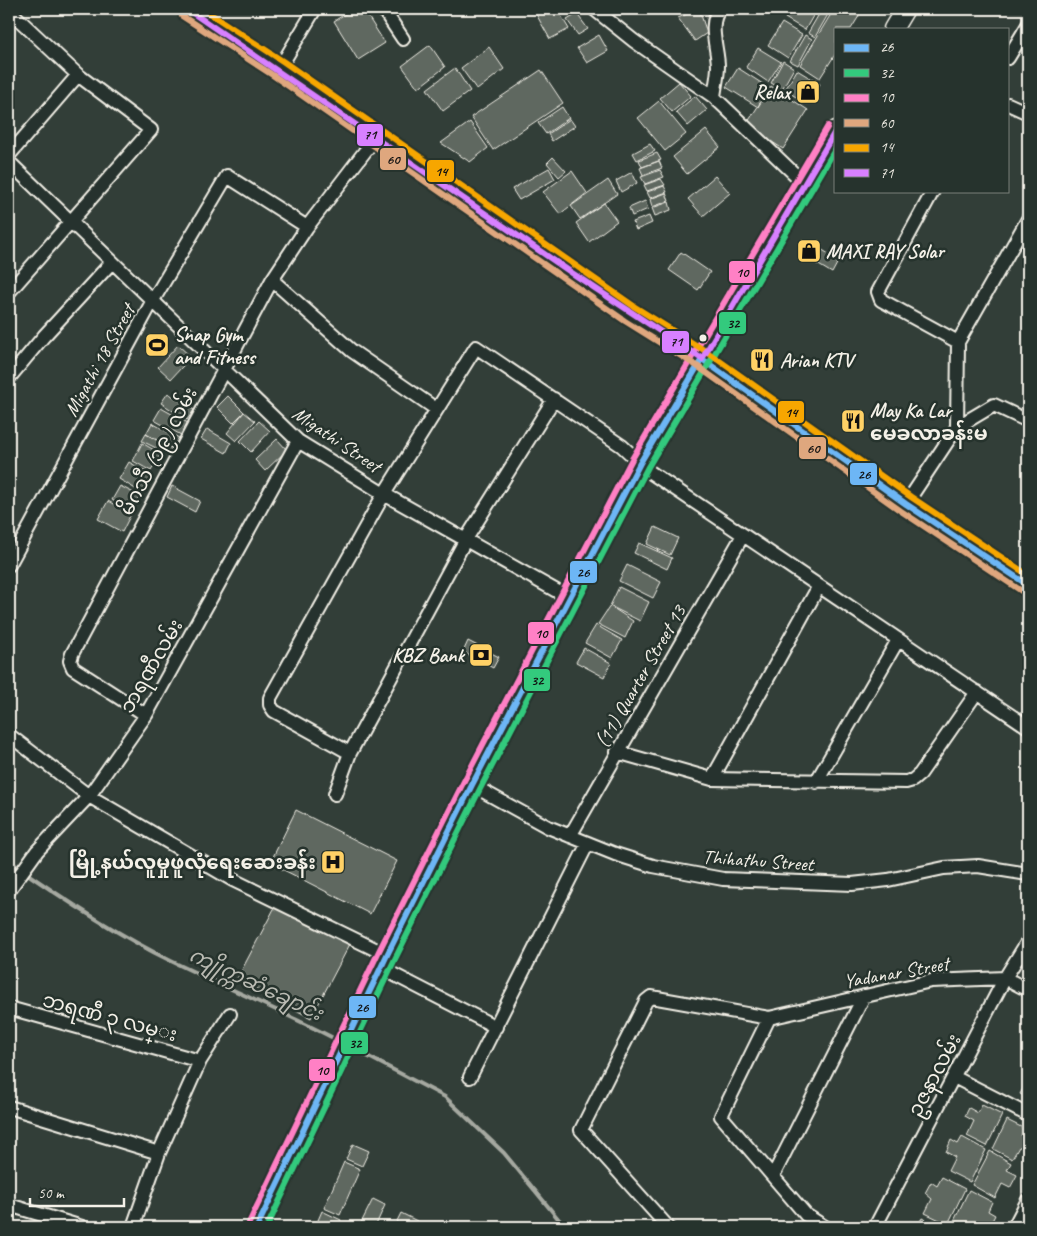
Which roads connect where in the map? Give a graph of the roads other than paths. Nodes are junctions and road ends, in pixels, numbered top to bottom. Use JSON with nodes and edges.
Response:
{"nodes":[{"id":1,"x":187,"y":9,"type":"edge"},
{"id":2,"x":315,"y":9,"type":"edge"},
{"id":3,"x":383,"y":9,"type":"edge"},
{"id":4,"x":594,"y":9,"type":"edge"},
{"id":5,"x":905,"y":9,"type":"edge"},
{"id":6,"x":716,"y":10,"type":"edge"},
{"id":7,"x":9,"y":20,"type":"edge"},
{"id":8,"x":1028,"y":24,"type":"edge"},
{"id":9,"x":894,"y":28,"type":"edge"},
{"id":10,"x":403,"y":39,"type":"dead end"},
{"id":11,"x":1010,"y":55,"type":"edge"},
{"id":12,"x":279,"y":69,"type":"junction"},
{"id":13,"x":78,"y":75,"type":"junction"},
{"id":14,"x":714,"y":97,"type":"junction"},
{"id":15,"x":1010,"y":105,"type":"edge"},
{"id":16,"x":1028,"y":113,"type":"edge"},
{"id":17,"x":834,"y":133,"type":"edge"},
{"id":18,"x":376,"y":137,"type":"junction"},
{"id":19,"x":9,"y":155,"type":"edge"},
{"id":20,"x":9,"y":162,"type":"edge"},
{"id":21,"x":805,"y":184,"type":"junction"},
{"id":22,"x":932,"y":192,"type":"edge"},
{"id":23,"x":1028,"y":219,"type":"edge"},
{"id":24,"x":70,"y":220,"type":"junction"},
{"id":25,"x":307,"y":226,"type":"junction"},
{"id":26,"x":112,"y":262,"type":"junction"},
{"id":27,"x":272,"y":280,"type":"junction"},
{"id":28,"x":9,"y":292,"type":"edge"},
{"id":29,"x":152,"y":302,"type":"junction"},
{"id":30,"x":958,"y":342,"type":"junction"},
{"id":31,"x":702,"y":359,"type":"junction"},
{"id":32,"x":223,"y":370,"type":"junction"},
{"id":33,"x":9,"y":378,"type":"edge"},
{"id":34,"x":554,"y":399,"type":"junction"},
{"id":35,"x":436,"y":409,"type":"junction"},
{"id":36,"x":1028,"y":421,"type":"edge"},
{"id":37,"x":957,"y":427,"type":"junction"},
{"id":38,"x":298,"y":441,"type":"junction"},
{"id":39,"x":640,"y":463,"type":"junction"},
{"id":40,"x":384,"y":494,"type":"junction"},
{"id":41,"x":906,"y":504,"type":"junction"},
{"id":42,"x":743,"y":535,"type":"junction"},
{"id":43,"x":466,"y":539,"type":"junction"},
{"id":44,"x":9,"y":565,"type":"edge"},
{"id":45,"x":1028,"y":585,"type":"edge"},
{"id":46,"x":819,"y":586,"type":"junction"},
{"id":47,"x":569,"y":598,"type":"junction"},
{"id":48,"x":898,"y":640,"type":"junction"},
{"id":49,"x":977,"y":692,"type":"junction"},
{"id":50,"x":146,"y":715,"type":"junction"},
{"id":51,"x":1028,"y":727,"type":"edge"},
{"id":52,"x":9,"y":735,"type":"edge"},
{"id":53,"x":617,"y":752,"type":"junction"},
{"id":54,"x":350,"y":753,"type":"junction"},
{"id":55,"x":712,"y":779,"type":"junction"},
{"id":56,"x":816,"y":782,"type":"junction"},
{"id":57,"x":472,"y":785,"type":"junction"},
{"id":58,"x":335,"y":794,"type":"dead end"},
{"id":59,"x":89,"y":796,"type":"junction"},
{"id":60,"x":570,"y":836,"type":"junction"},
{"id":61,"x":588,"y":843,"type":"junction"},
{"id":62,"x":1028,"y":874,"type":"edge"},
{"id":63,"x":9,"y":890,"type":"edge"},
{"id":64,"x":1028,"y":941,"type":"edge"},
{"id":65,"x":384,"y":962,"type":"junction"},
{"id":66,"x":1005,"y":978,"type":"junction"},
{"id":67,"x":1028,"y":990,"type":"edge"},
{"id":68,"x":864,"y":996,"type":"junction"},
{"id":69,"x":9,"y":1008,"type":"edge"},
{"id":70,"x":230,"y":1014,"type":"dead end"},
{"id":71,"x":769,"y":1018,"type":"junction"},
{"id":72,"x":496,"y":1027,"type":"junction"},
{"id":73,"x":200,"y":1061,"type":"junction"},
{"id":74,"x":470,"y":1077,"type":"dead end"},
{"id":75,"x":954,"y":1077,"type":"junction"},
{"id":76,"x":9,"y":1107,"type":"edge"},
{"id":77,"x":1028,"y":1115,"type":"edge"},
{"id":78,"x":159,"y":1153,"type":"junction"},
{"id":79,"x":773,"y":1176,"type":"junction"},
{"id":80,"x":1028,"y":1200,"type":"edge"},
{"id":81,"x":9,"y":1205,"type":"edge"},
{"id":82,"x":82,"y":1227,"type":"edge"},
{"id":83,"x":134,"y":1227,"type":"edge"},
{"id":84,"x":257,"y":1227,"type":"edge"},
{"id":85,"x":668,"y":1227,"type":"edge"},
{"id":86,"x":825,"y":1227,"type":"edge"},
{"id":87,"x":875,"y":1227,"type":"edge"},
{"id":88,"x":1014,"y":1227,"type":"edge"}],
"edges":[{"from":1,"to":12,"type":"main road"},
{"from":2,"to":12,"type":"street"},
{"from":3,"to":10,"type":"street"},
{"from":4,"to":14,"type":"street"},
{"from":5,"to":9,"type":"main road"},
{"from":6,"to":14,"type":"street"},
{"from":7,"to":13,"type":"street"},
{"from":8,"to":11,"type":"street"},
{"from":12,"to":18,"type":"main road"},
{"from":13,"to":19,"type":"street"},
{"from":13,"to":24,"type":"street"},
{"from":14,"to":21,"type":"street"},
{"from":15,"to":16,"type":"street"},
{"from":17,"to":21,"type":"main road"},
{"from":18,"to":25,"type":"street","name":"မိဂသီ (၁၉) လမ်း"},
{"from":18,"to":31,"type":"main road"},
{"from":20,"to":24,"type":"street","name":"Migathi Street"},
{"from":21,"to":31,"type":"main road"},
{"from":22,"to":30,"type":"street"},
{"from":23,"to":30,"type":"street"},
{"from":24,"to":26,"type":"street","name":"Migathi Street"},
{"from":24,"to":28,"type":"street"},
{"from":25,"to":27,"type":"street","name":"မိဂသီ (၁၉) လမ်း"},
{"from":25,"to":29,"type":"street","name":"Migathi 18 Street"},
{"from":26,"to":29,"type":"street","name":"Migathi Street"},
{"from":26,"to":33,"type":"street"},
{"from":27,"to":32,"type":"street","name":"မိဂသီ (၁၉) လမ်း"},
{"from":27,"to":35,"type":"street"},
{"from":29,"to":32,"type":"street","name":"Migathi Street"},
{"from":29,"to":44,"type":"street","name":"Migathi 18 Street"},
{"from":30,"to":37,"type":"street"},
{"from":31,"to":39,"type":"main road"},
{"from":31,"to":41,"type":"main road"},
{"from":32,"to":38,"type":"street","name":"Migathi Street"},
{"from":32,"to":50,"type":"street","name":"မိဂသီ (၁၉) လမ်း"},
{"from":34,"to":35,"type":"street"},
{"from":34,"to":39,"type":"street"},
{"from":34,"to":43,"type":"street"},
{"from":35,"to":40,"type":"street"},
{"from":36,"to":37,"type":"street"},
{"from":37,"to":41,"type":"street"},
{"from":38,"to":40,"type":"street","name":"Migathi Street"},
{"from":38,"to":50,"type":"street","name":"ဘရဏီလမ်း"},
{"from":39,"to":42,"type":"street"},
{"from":39,"to":47,"type":"main road"},
{"from":40,"to":43,"type":"street","name":"Migathi Street"},
{"from":40,"to":54,"type":"street"},
{"from":41,"to":45,"type":"main road"},
{"from":42,"to":46,"type":"street"},
{"from":42,"to":53,"type":"street","name":"(11) Quarter Street 13"},
{"from":43,"to":47,"type":"street","name":"Migathi Street"},
{"from":43,"to":54,"type":"street"},
{"from":46,"to":48,"type":"street"},
{"from":46,"to":55,"type":"street"},
{"from":47,"to":57,"type":"main road"},
{"from":48,"to":49,"type":"street"},
{"from":48,"to":56,"type":"street"},
{"from":49,"to":51,"type":"street"},
{"from":49,"to":56,"type":"street"},
{"from":50,"to":59,"type":"street","name":"ဘရဏီလမ်း"},
{"from":52,"to":59,"type":"street"},
{"from":53,"to":55,"type":"street"},
{"from":53,"to":60,"type":"street","name":"(11) Quarter Street 13"},
{"from":54,"to":58,"type":"street"},
{"from":55,"to":56,"type":"street"},
{"from":57,"to":60,"type":"street","name":"Thihathu Street"},
{"from":57,"to":65,"type":"main road"},
{"from":59,"to":63,"type":"street","name":"ဘရဏီလမ်း"},
{"from":59,"to":65,"type":"street"},
{"from":60,"to":61,"type":"street","name":"Thihathu Street"},
{"from":61,"to":62,"type":"street","name":"Thihathu Street"},
{"from":61,"to":72,"type":"street"},
{"from":64,"to":66,"type":"street","name":"ဥဇနာလမ်း"},
{"from":65,"to":72,"type":"street"},
{"from":65,"to":84,"type":"main road"},
{"from":66,"to":67,"type":"street","name":"Yadanar Street"},
{"from":66,"to":68,"type":"street","name":"Yadanar Street"},
{"from":66,"to":75,"type":"street","name":"ဥဇနာလမ်း"},
{"from":68,"to":71,"type":"street","name":"Yadanar Street"},
{"from":68,"to":79,"type":"street"},
{"from":69,"to":73,"type":"street","name":"ဘရဏီ ၃ လမ္း"},
{"from":70,"to":73,"type":"street"},
{"from":71,"to":79,"type":"street"},
{"from":71,"to":85,"type":"street"},
{"from":72,"to":74,"type":"street"},
{"from":73,"to":78,"type":"street"},
{"from":75,"to":77,"type":"street"},
{"from":75,"to":87,"type":"street","name":"ဥဇနာလမ်း"},
{"from":76,"to":78,"type":"street"},
{"from":78,"to":83,"type":"street"},
{"from":79,"to":86,"type":"street"},
{"from":80,"to":88,"type":"street"},
{"from":81,"to":82,"type":"street"}]}
